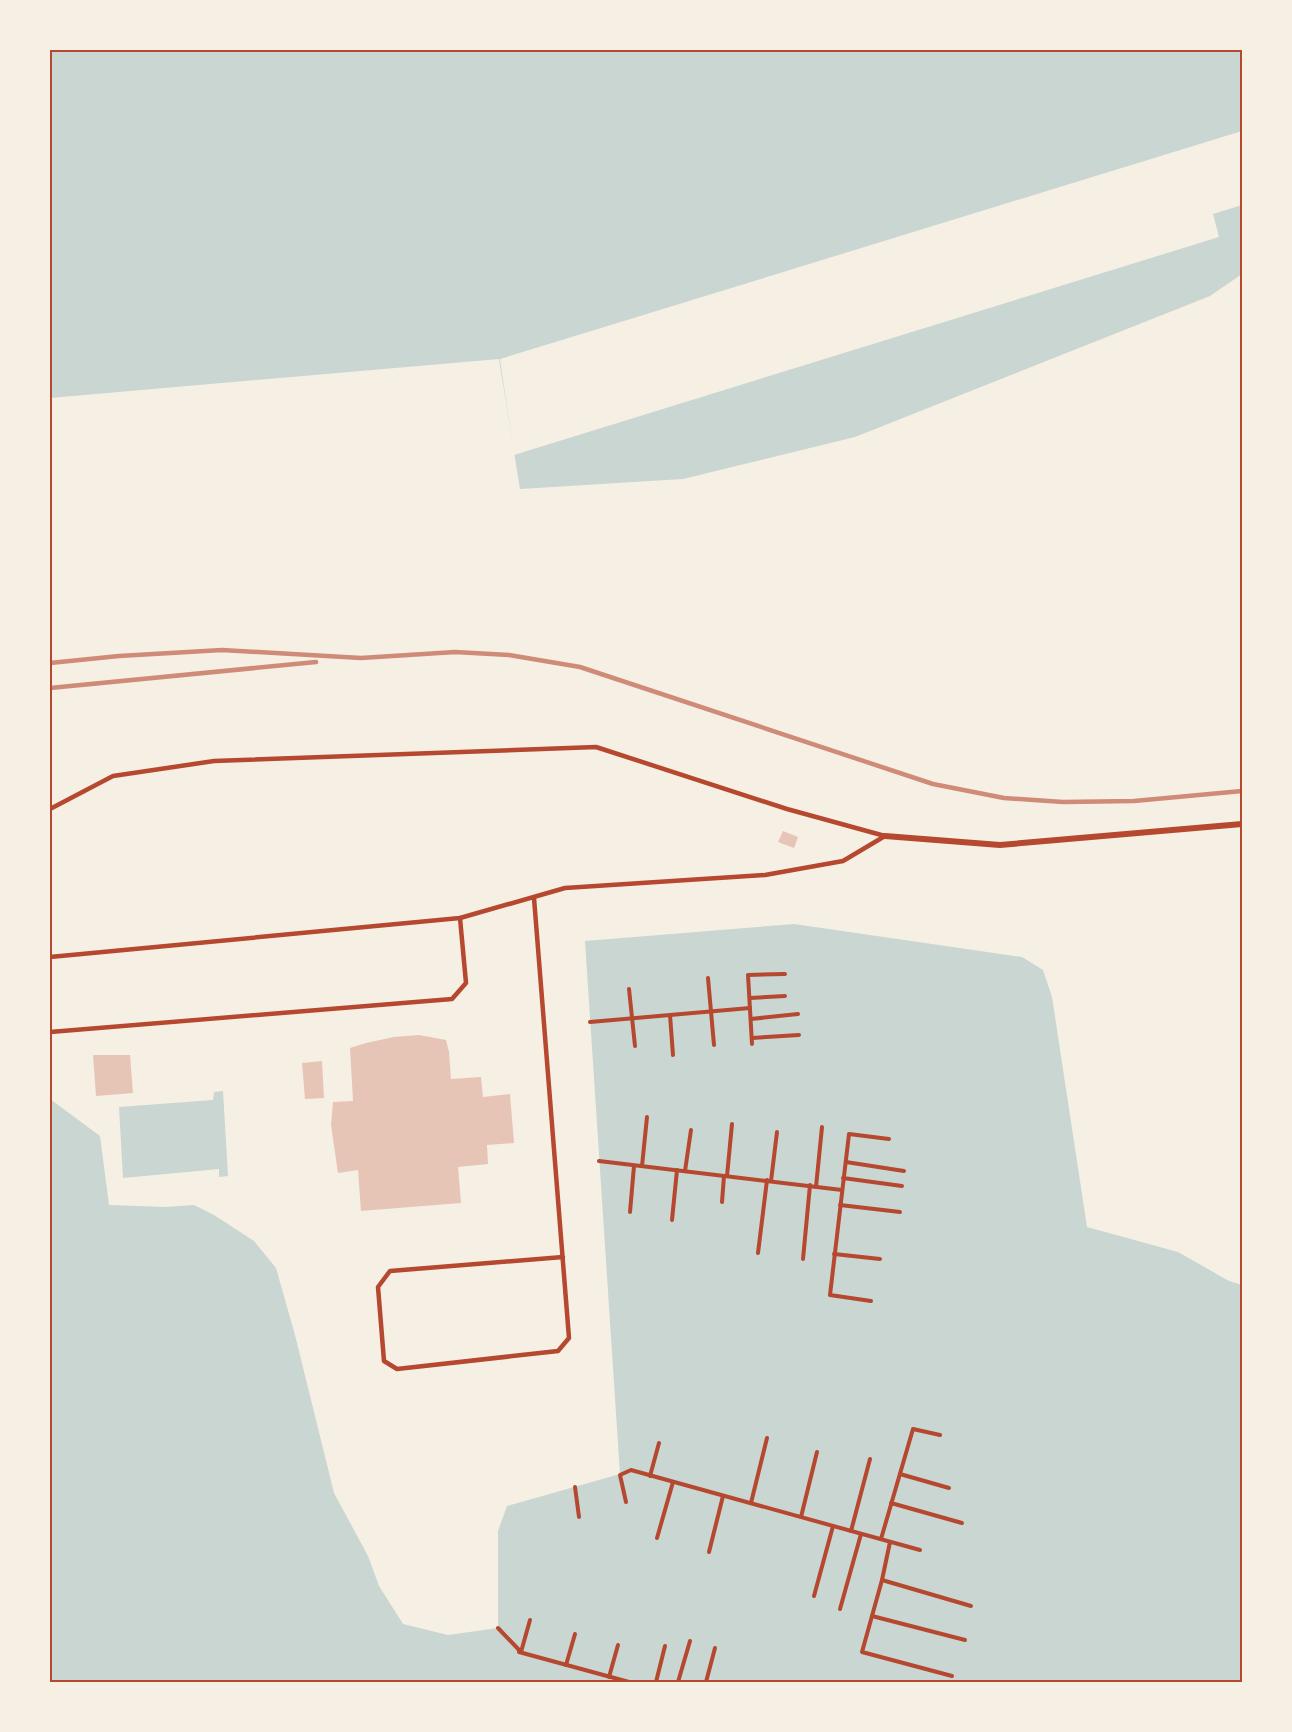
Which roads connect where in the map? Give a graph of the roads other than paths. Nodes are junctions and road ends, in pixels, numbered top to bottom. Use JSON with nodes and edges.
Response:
{"nodes":[{"id":1,"x":50,"y":809,"type":"edge"},
{"id":2,"x":1242,"y":824,"type":"edge"},
{"id":3,"x":885,"y":836,"type":"junction"},
{"id":4,"x":534,"y":898,"type":"junction"},
{"id":5,"x":460,"y":918,"type":"junction"},
{"id":6,"x":50,"y":957,"type":"edge"},
{"id":7,"x":50,"y":1032,"type":"edge"},
{"id":8,"x":563,"y":1257,"type":"junction"}],
"edges":[{"from":1,"to":3,"type":"lane"},
{"from":2,"to":3,"type":"street"},
{"from":3,"to":4,"type":"lane"},
{"from":4,"to":5,"type":"lane"},
{"from":4,"to":8,"type":"lane"},
{"from":5,"to":6,"type":"lane"},
{"from":5,"to":7,"type":"lane"},
{"from":8,"to":8,"type":"lane"}]}
